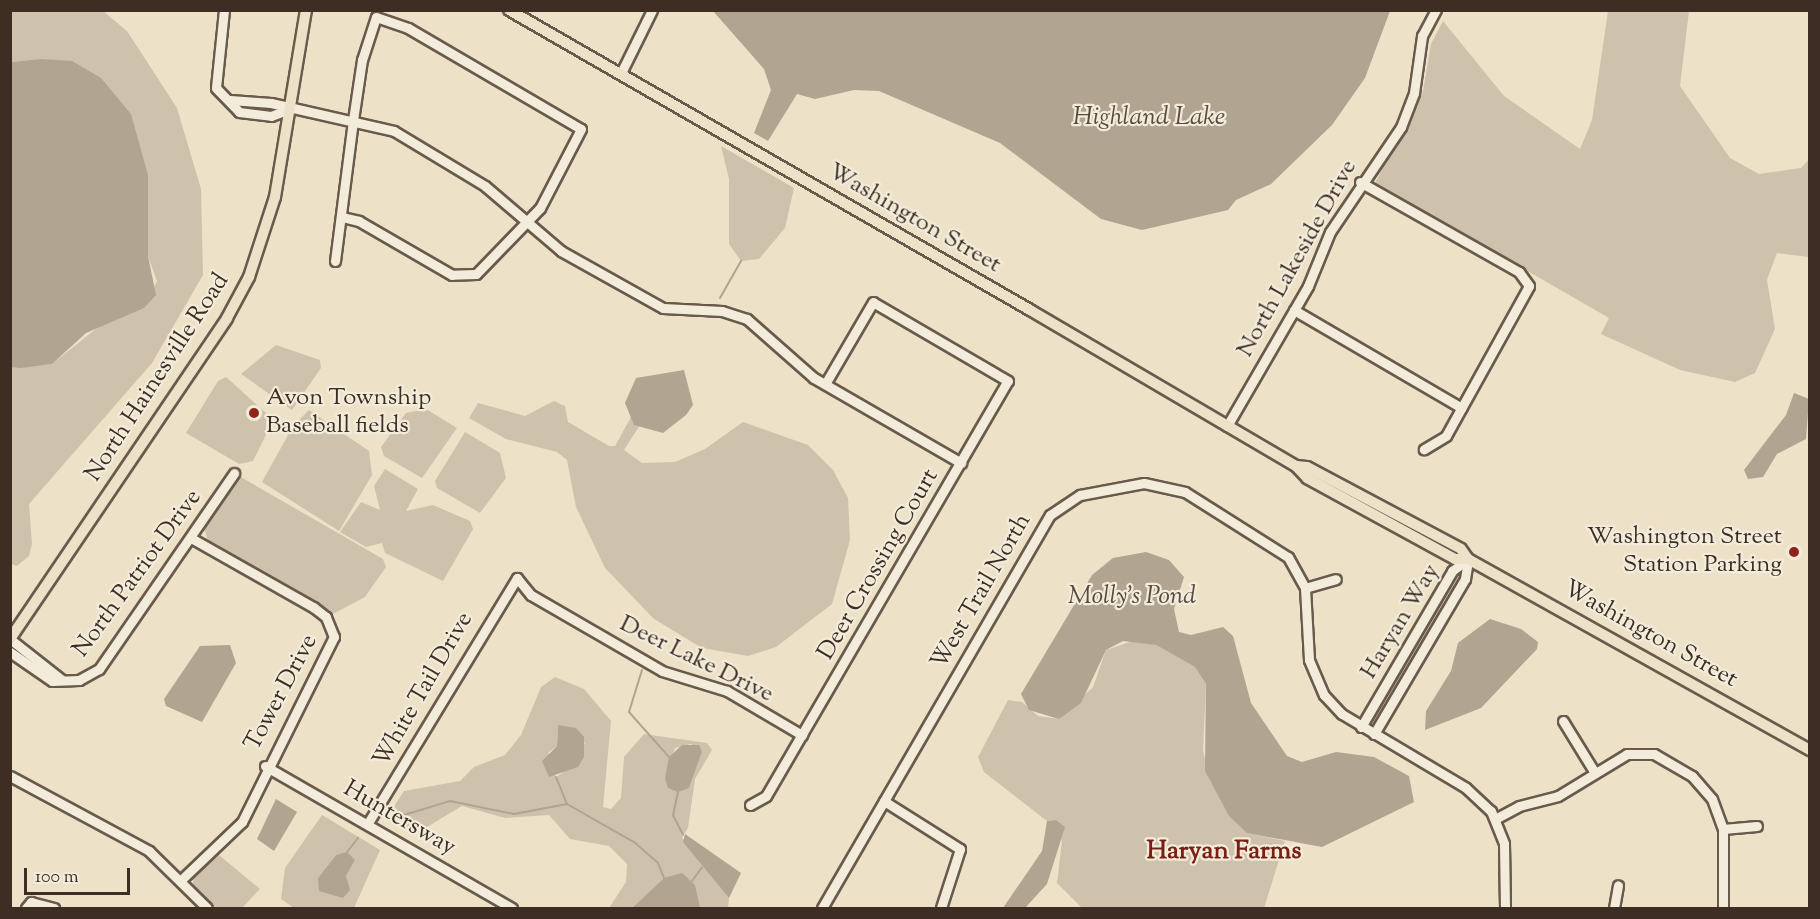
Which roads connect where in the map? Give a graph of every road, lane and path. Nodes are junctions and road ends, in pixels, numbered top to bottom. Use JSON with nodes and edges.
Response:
{"nodes":[{"id":1,"x":224,"y":10,"type":"edge"},
{"id":2,"x":306,"y":10,"type":"edge"},
{"id":3,"x":509,"y":10,"type":"edge"},
{"id":4,"x":652,"y":10,"type":"edge"},
{"id":5,"x":1436,"y":10,"type":"edge"},
{"id":6,"x":523,"y":14,"type":"edge"},
{"id":7,"x":621,"y":73,"type":"junction"},
{"id":8,"x":289,"y":109,"type":"junction"},
{"id":9,"x":353,"y":120,"type":"junction"},
{"id":10,"x":1360,"y":182,"type":"junction"},
{"id":11,"x":341,"y":217,"type":"junction"},
{"id":12,"x":526,"y":223,"type":"junction"},
{"id":13,"x":335,"y":261,"type":"dead end"},
{"id":14,"x":1294,"y":310,"type":"junction"},
{"id":15,"x":825,"y":384,"type":"junction"},
{"id":16,"x":1462,"y":408,"type":"junction"},
{"id":17,"x":1227,"y":426,"type":"junction"},
{"id":18,"x":1424,"y":449,"type":"dead end"},
{"id":19,"x":961,"y":463,"type":"junction"},
{"id":20,"x":234,"y":473,"type":"dead end"},
{"id":21,"x":191,"y":537,"type":"junction"},
{"id":22,"x":1468,"y":559,"type":"junction"},
{"id":23,"x":517,"y":578,"type":"joint"},
{"id":24,"x":1336,"y":579,"type":"dead end"},
{"id":25,"x":1305,"y":588,"type":"junction"},
{"id":26,"x":10,"y":639,"type":"edge"},
{"id":27,"x":10,"y":652,"type":"edge"},
{"id":28,"x":62,"y":680,"type":"junction"},
{"id":29,"x":1563,"y":721,"type":"dead end"},
{"id":30,"x":1368,"y":731,"type":"junction"},
{"id":31,"x":802,"y":735,"type":"junction"},
{"id":32,"x":1809,"y":750,"type":"edge"},
{"id":33,"x":265,"y":766,"type":"junction"},
{"id":34,"x":1595,"y":772,"type":"junction"},
{"id":35,"x":10,"y":776,"type":"edge"},
{"id":36,"x":884,"y":801,"type":"junction"},
{"id":37,"x":750,"y":805,"type":"dead end"},
{"id":38,"x":1495,"y":819,"type":"junction"},
{"id":39,"x":368,"y":823,"type":"junction"},
{"id":40,"x":1757,"y":826,"type":"dead end"},
{"id":41,"x":1723,"y":829,"type":"junction"},
{"id":42,"x":181,"y":880,"type":"junction"},
{"id":43,"x":1618,"y":885,"type":"dead end"},
{"id":44,"x":511,"y":908,"type":"edge"},
{"id":45,"x":26,"y":909,"type":"edge"},
{"id":46,"x":54,"y":909,"type":"edge"},
{"id":47,"x":207,"y":909,"type":"edge"},
{"id":48,"x":822,"y":909,"type":"edge"},
{"id":49,"x":941,"y":909,"type":"edge"},
{"id":50,"x":1505,"y":909,"type":"edge"},
{"id":51,"x":1614,"y":909,"type":"edge"},
{"id":52,"x":1723,"y":909,"type":"edge"}],
"edges":[{"from":1,"to":8,"type":"street"},
{"from":2,"to":8,"type":"main road","name":"North Hainesville Road"},
{"from":3,"to":6,"type":"main road","name":"Washington Street"},
{"from":4,"to":7,"type":"street"},
{"from":5,"to":10,"type":"street","name":"North Lakeside Drive"},
{"from":6,"to":7,"type":"main road","name":"Washington Street"},
{"from":7,"to":17,"type":"main road","name":"Washington Street"},
{"from":8,"to":9,"type":"street"},
{"from":8,"to":26,"type":"main road","name":"North Hainesville Road"},
{"from":9,"to":11,"type":"street"},
{"from":9,"to":12,"type":"street"},
{"from":9,"to":12,"type":"street"},
{"from":10,"to":14,"type":"street","name":"North Lakeside Drive"},
{"from":10,"to":16,"type":"street"},
{"from":11,"to":12,"type":"street"},
{"from":11,"to":13,"type":"street"},
{"from":12,"to":15,"type":"street"},
{"from":14,"to":16,"type":"street"},
{"from":14,"to":17,"type":"street","name":"North Lakeside Drive"},
{"from":15,"to":19,"type":"street"},
{"from":15,"to":19,"type":"street","name":"Deer Crossing Court"},
{"from":16,"to":18,"type":"street"},
{"from":17,"to":22,"type":"main road","name":"Washington Street"},
{"from":19,"to":31,"type":"street","name":"Deer Crossing Court"},
{"from":20,"to":21,"type":"street","name":"North Patriot Drive"},
{"from":21,"to":28,"type":"street","name":"North Patriot Drive"},
{"from":21,"to":33,"type":"street","name":"Tower Drive"},
{"from":22,"to":30,"type":"street","name":"Haryan Way"},
{"from":22,"to":30,"type":"street","name":"Haryan Way"},
{"from":22,"to":32,"type":"main road","name":"Washington Street"},
{"from":23,"to":31,"type":"street","name":"Deer Lake Drive"},
{"from":23,"to":39,"type":"street","name":"White Tail Drive"},
{"from":24,"to":25,"type":"street"},
{"from":25,"to":30,"type":"street","name":"West Trail North"},
{"from":25,"to":36,"type":"street","name":"West Trail North"},
{"from":26,"to":28,"type":"street","name":"North Patriot Drive"},
{"from":27,"to":28,"type":"street","name":"North Patriot Drive"},
{"from":29,"to":34,"type":"street"},
{"from":30,"to":38,"type":"street","name":"West Trail North"},
{"from":31,"to":37,"type":"street","name":"Deer Crossing Court"},
{"from":33,"to":39,"type":"street","name":"Huntersway"},
{"from":33,"to":42,"type":"street","name":"Tower Drive"},
{"from":34,"to":38,"type":"street"},
{"from":34,"to":41,"type":"street"},
{"from":35,"to":42,"type":"street"},
{"from":36,"to":48,"type":"street","name":"West Trail North"},
{"from":36,"to":49,"type":"street"},
{"from":38,"to":50,"type":"street"},
{"from":39,"to":44,"type":"street","name":"Huntersway"},
{"from":40,"to":41,"type":"street"},
{"from":41,"to":52,"type":"street"},
{"from":42,"to":47,"type":"street"},
{"from":43,"to":51,"type":"street"},
{"from":45,"to":46,"type":"street"}]}
